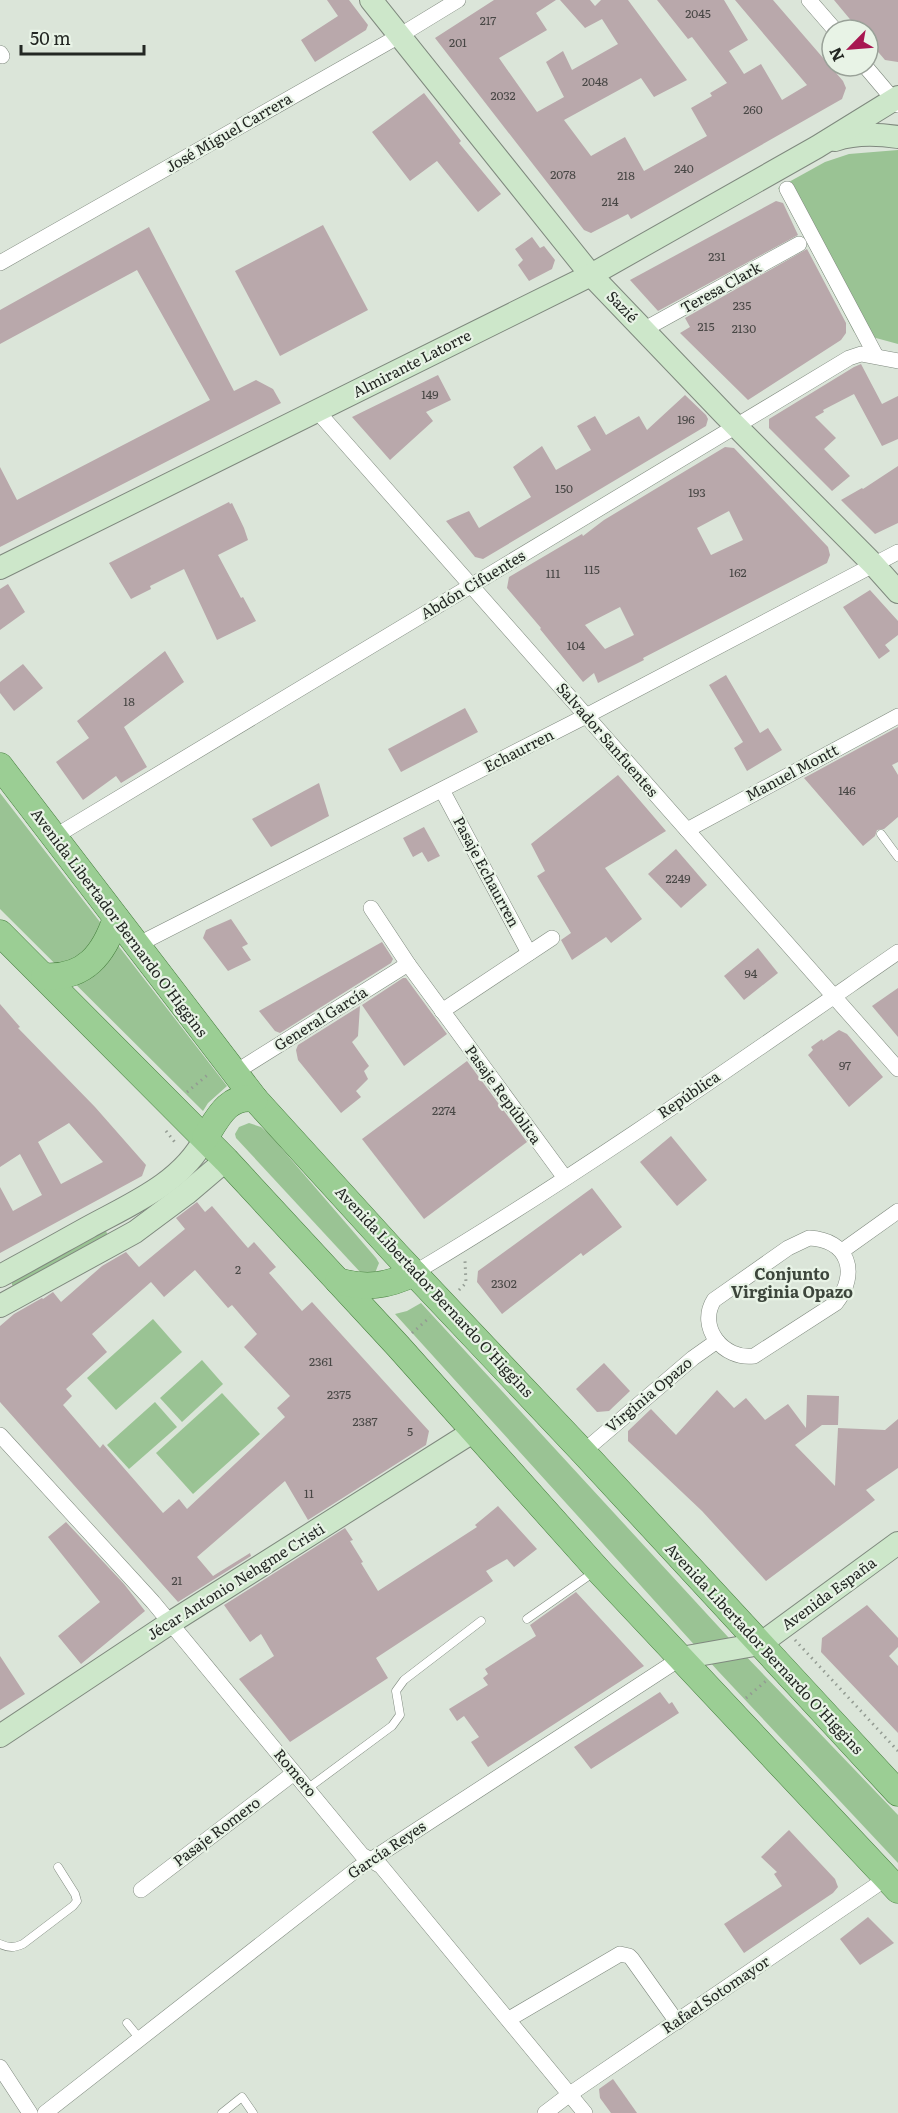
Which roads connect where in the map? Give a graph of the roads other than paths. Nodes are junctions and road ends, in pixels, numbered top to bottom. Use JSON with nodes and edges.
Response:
{"nodes":[{"id":1,"x":371,"y":0,"type":"edge"},
{"id":2,"x":458,"y":0,"type":"edge"},
{"id":3,"x":809,"y":0,"type":"edge"},
{"id":4,"x":825,"y":18,"type":"edge"},
{"id":5,"x":399,"y":36,"type":"junction"},
{"id":6,"x":876,"y":78,"type":"edge"},
{"id":7,"x":896,"y":101,"type":"edge"},
{"id":8,"x":898,"y":137,"type":"edge"},
{"id":9,"x":817,"y":147,"type":"junction"},
{"id":10,"x":786,"y":189,"type":"dead end"},
{"id":11,"x":799,"y":244,"type":"dead end"},
{"id":12,"x":0,"y":263,"type":"edge"},
{"id":13,"x":591,"y":275,"type":"junction"},
{"id":14,"x":643,"y":330,"type":"junction"},
{"id":15,"x":876,"y":356,"type":"junction"},
{"id":16,"x":898,"y":361,"type":"edge"},
{"id":17,"x":317,"y":411,"type":"junction"},
{"id":18,"x":735,"y":425,"type":"junction"},
{"id":19,"x":898,"y":552,"type":"edge"},
{"id":20,"x":873,"y":564,"type":"junction"},
{"id":21,"x":0,"y":568,"type":"edge"},
{"id":22,"x":472,"y":586,"type":"junction"},
{"id":23,"x":898,"y":592,"type":"edge"},
{"id":24,"x":586,"y":716,"type":"junction"},
{"id":25,"x":898,"y":716,"type":"edge"},
{"id":26,"x":0,"y":766,"type":"edge"},
{"id":27,"x":442,"y":790,"type":"junction"},
{"id":28,"x":687,"y":830,"type":"junction"},
{"id":29,"x":881,"y":834,"type":"dead end"},
{"id":30,"x":54,"y":837,"type":"junction"},
{"id":31,"x":898,"y":857,"type":"edge"},
{"id":32,"x":371,"y":908,"type":"dead end"},
{"id":33,"x":116,"y":918,"type":"junction"},
{"id":34,"x":0,"y":933,"type":"edge"},
{"id":35,"x":552,"y":938,"type":"dead end"},
{"id":36,"x":137,"y":945,"type":"junction"},
{"id":37,"x":898,"y":952,"type":"edge"},
{"id":38,"x":529,"y":953,"type":"junction"},
{"id":39,"x":408,"y":964,"type":"junction"},
{"id":40,"x":44,"y":976,"type":"junction"},
{"id":41,"x":834,"y":997,"type":"junction"},
{"id":42,"x":442,"y":1011,"type":"junction"},
{"id":43,"x":898,"y":1069,"type":"edge"},
{"id":44,"x":234,"y":1073,"type":"junction"},
{"id":45,"x":255,"y":1099,"type":"junction"},
{"id":46,"x":205,"y":1138,"type":"junction"},
{"id":47,"x":226,"y":1160,"type":"junction"},
{"id":48,"x":565,"y":1178,"type":"junction"},
{"id":49,"x":898,"y":1210,"type":"edge"},
{"id":50,"x":842,"y":1251,"type":"junction"},
{"id":51,"x":414,"y":1273,"type":"junction"},
{"id":52,"x":0,"y":1278,"type":"edge"},
{"id":53,"x":338,"y":1281,"type":"junction"},
{"id":54,"x":5,"y":1303,"type":"edge"},
{"id":55,"x":717,"y":1341,"type":"junction"},
{"id":56,"x":474,"y":1431,"type":"junction"},
{"id":57,"x":0,"y":1435,"type":"edge"},
{"id":58,"x":583,"y":1452,"type":"junction"},
{"id":59,"x":898,"y":1543,"type":"edge"},
{"id":60,"x":598,"y":1570,"type":"junction"},
{"id":61,"x":527,"y":1619,"type":"dead end"},
{"id":62,"x":481,"y":1621,"type":"dead end"},
{"id":63,"x":170,"y":1623,"type":"junction"},
{"id":64,"x":760,"y":1644,"type":"junction"},
{"id":65,"x":681,"y":1658,"type":"junction"},
{"id":66,"x":0,"y":1736,"type":"edge"},
{"id":67,"x":294,"y":1773,"type":"junction"},
{"id":68,"x":307,"y":1789,"type":"junction"},
{"id":69,"x":898,"y":1793,"type":"edge"},
{"id":70,"x":370,"y":1860,"type":"junction"},
{"id":71,"x":58,"y":1867,"type":"dead end"},
{"id":72,"x":892,"y":1884,"type":"edge"},
{"id":73,"x":141,"y":1890,"type":"dead end"},
{"id":74,"x":0,"y":1944,"type":"edge"},
{"id":75,"x":509,"y":2019,"type":"junction"},
{"id":76,"x":677,"y":2022,"type":"junction"},
{"id":77,"x":127,"y":2023,"type":"dead end"},
{"id":78,"x":140,"y":2039,"type":"junction"},
{"id":79,"x":0,"y":2067,"type":"edge"},
{"id":80,"x":570,"y":2094,"type":"junction"},
{"id":81,"x":30,"y":2113,"type":"edge"},
{"id":82,"x":45,"y":2113,"type":"edge"},
{"id":83,"x":222,"y":2113,"type":"edge"},
{"id":84,"x":253,"y":2113,"type":"edge"},
{"id":85,"x":545,"y":2113,"type":"edge"},
{"id":86,"x":585,"y":2113,"type":"edge"}],
"edges":[{"from":1,"to":5,"type":"main road","name":"Sazié"},
{"from":2,"to":5,"type":"street","name":"José Miguel Carrera"},
{"from":3,"to":4,"type":"street"},
{"from":5,"to":12,"type":"street","name":"José Miguel Carrera"},
{"from":5,"to":13,"type":"main road","name":"Sazié"},
{"from":6,"to":7,"type":"street"},
{"from":7,"to":9,"type":"main road","name":"Almirante Latorre"},
{"from":8,"to":9,"type":"main road","name":"Almirante Latorre"},
{"from":9,"to":13,"type":"main road","name":"Almirante Latorre"},
{"from":10,"to":15,"type":"street"},
{"from":11,"to":14,"type":"street","name":"Teresa Clark"},
{"from":13,"to":14,"type":"main road","name":"Sazié"},
{"from":13,"to":17,"type":"main road","name":"Almirante Latorre"},
{"from":14,"to":18,"type":"main road","name":"Sazié"},
{"from":15,"to":16,"type":"street","name":"Abdón Cifuentes"},
{"from":15,"to":18,"type":"street","name":"Abdón Cifuentes"},
{"from":17,"to":21,"type":"main road","name":"Almirante Latorre"},
{"from":17,"to":22,"type":"street","name":"Salvador Sanfuentes"},
{"from":18,"to":20,"type":"main road","name":"Sazié"},
{"from":18,"to":22,"type":"street","name":"Abdón Cifuentes"},
{"from":19,"to":20,"type":"street","name":"Echaurren"},
{"from":20,"to":23,"type":"main road","name":"Sazié"},
{"from":20,"to":24,"type":"street","name":"Echaurren"},
{"from":22,"to":24,"type":"street","name":"Salvador Sanfuentes"},
{"from":22,"to":30,"type":"street","name":"Abdón Cifuentes"},
{"from":24,"to":27,"type":"street","name":"Echaurren"},
{"from":24,"to":28,"type":"street","name":"Salvador Sanfuentes"},
{"from":25,"to":28,"type":"street","name":"Manuel Montt"},
{"from":26,"to":30,"type":"main road","name":"Avenida Libertador Bernardo O'Higgins"},
{"from":27,"to":36,"type":"street","name":"Echaurren"},
{"from":27,"to":38,"type":"street","name":"Pasaje Echaurren"},
{"from":28,"to":41,"type":"street","name":"Salvador Sanfuentes"},
{"from":29,"to":31,"type":"lane"},
{"from":30,"to":33,"type":"main road","name":"Avenida Libertador Bernardo O'Higgins"},
{"from":32,"to":39,"type":"street","name":"Pasaje República"},
{"from":33,"to":36,"type":"main road","name":"Avenida Libertador Bernardo O'Higgins"},
{"from":33,"to":40,"type":"main road"},
{"from":34,"to":40,"type":"main road"},
{"from":35,"to":38,"type":"street"},
{"from":36,"to":44,"type":"main road","name":"Avenida Libertador Bernardo O'Higgins"},
{"from":37,"to":41,"type":"street","name":"República"},
{"from":38,"to":42,"type":"street"},
{"from":39,"to":42,"type":"street","name":"Pasaje República"},
{"from":39,"to":44,"type":"street","name":"General García"},
{"from":40,"to":46,"type":"main road"},
{"from":41,"to":43,"type":"street","name":"Salvador Sanfuentes"},
{"from":41,"to":48,"type":"street","name":"República"},
{"from":42,"to":48,"type":"street","name":"Pasaje República"},
{"from":44,"to":45,"type":"main road","name":"Avenida Libertador Bernardo O'Higgins"},
{"from":45,"to":46,"type":"main road"},
{"from":45,"to":51,"type":"main road","name":"Avenida Libertador Bernardo O'Higgins"},
{"from":46,"to":47,"type":"main road"},
{"from":46,"to":52,"type":"main road"},
{"from":47,"to":53,"type":"main road"},
{"from":47,"to":54,"type":"main road"},
{"from":48,"to":51,"type":"street","name":"República"},
{"from":49,"to":50,"type":"street"},
{"from":50,"to":55,"type":"street"},
{"from":50,"to":55,"type":"street"},
{"from":51,"to":53,"type":"main road"},
{"from":51,"to":58,"type":"main road","name":"Avenida Libertador Bernardo O'Higgins"},
{"from":52,"to":54,"type":"main road"},
{"from":53,"to":56,"type":"main road"},
{"from":55,"to":58,"type":"street","name":"Virginia Opazo"},
{"from":56,"to":60,"type":"main road"},
{"from":56,"to":63,"type":"main road","name":"Jécar Antonio Nehgme Cristi"},
{"from":57,"to":63,"type":"street","name":"Romero"},
{"from":58,"to":64,"type":"main road","name":"Avenida Libertador Bernardo O'Higgins"},
{"from":59,"to":64,"type":"main road","name":"Avenida España"},
{"from":60,"to":61,"type":"lane"},
{"from":60,"to":65,"type":"main road"},
{"from":62,"to":68,"type":"lane"},
{"from":63,"to":66,"type":"main road","name":"Jécar Antonio Nehgme Cristi"},
{"from":63,"to":67,"type":"street","name":"Romero"},
{"from":64,"to":65,"type":"main road","name":"García Reyes"},
{"from":64,"to":69,"type":"main road","name":"Avenida Libertador Bernardo O'Higgins"},
{"from":65,"to":70,"type":"street","name":"García Reyes"},
{"from":65,"to":72,"type":"main road"},
{"from":67,"to":68,"type":"street","name":"Romero"},
{"from":67,"to":73,"type":"street","name":"Pasaje Romero"},
{"from":68,"to":70,"type":"street","name":"Romero"},
{"from":70,"to":75,"type":"street","name":"Romero"},
{"from":70,"to":78,"type":"street","name":"García Reyes"},
{"from":71,"to":74,"type":"lane"},
{"from":72,"to":76,"type":"street","name":"Rafael Sotomayor"},
{"from":75,"to":76,"type":"street"},
{"from":75,"to":80,"type":"street","name":"Romero"},
{"from":76,"to":80,"type":"street","name":"Rafael Sotomayor"},
{"from":77,"to":78,"type":"lane"},
{"from":78,"to":82,"type":"street","name":"García Reyes"},
{"from":79,"to":81,"type":"street"},
{"from":80,"to":85,"type":"street","name":"Rafael Sotomayor"},
{"from":80,"to":86,"type":"street","name":"Romero"},
{"from":83,"to":84,"type":"lane"}]}
